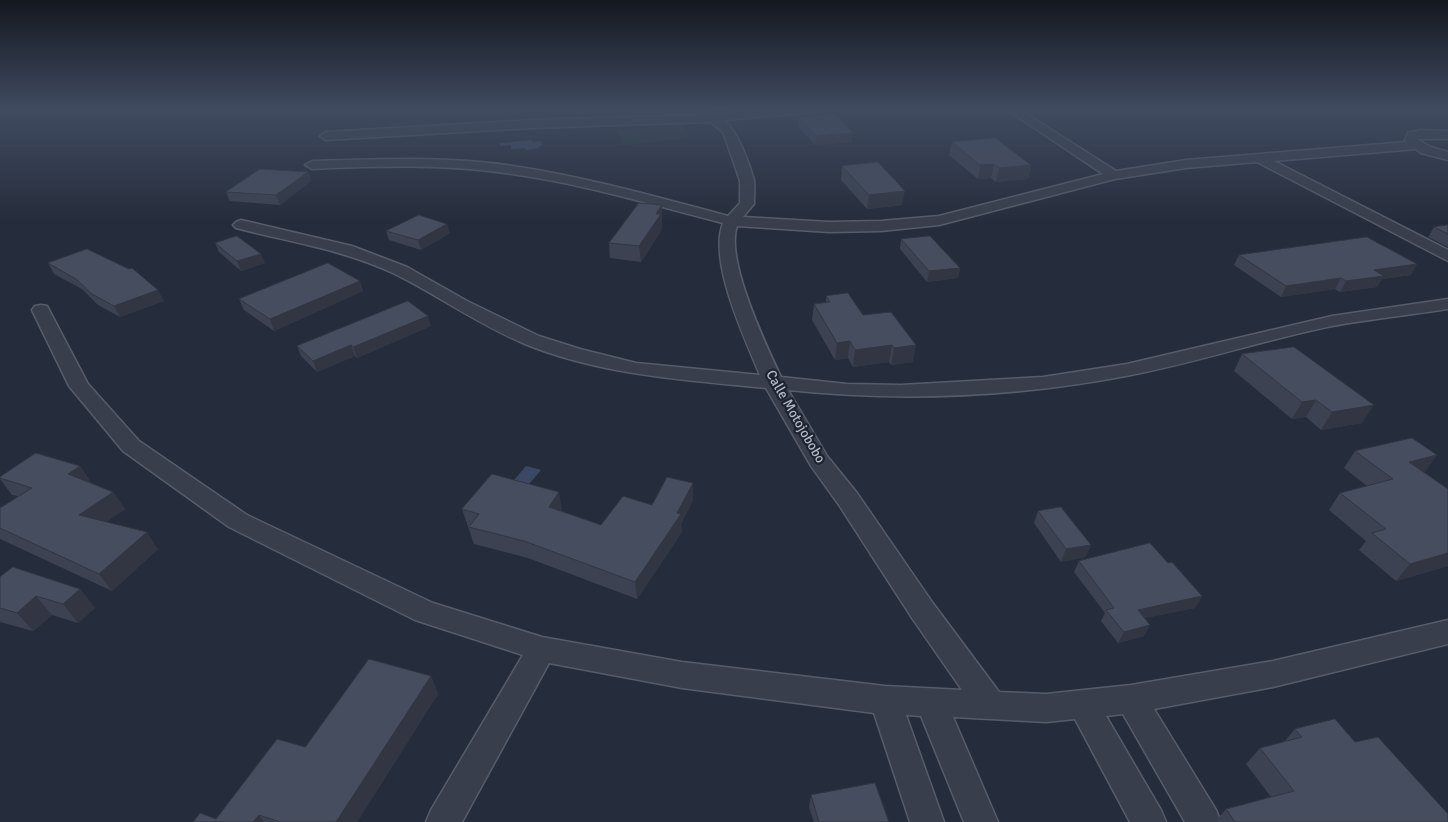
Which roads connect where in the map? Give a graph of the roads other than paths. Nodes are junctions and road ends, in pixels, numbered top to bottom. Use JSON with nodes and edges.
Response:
{"nodes":[{"id":1,"x":736,"y":147,"type":"edge"},
{"id":2,"x":1071,"y":147,"type":"edge"},
{"id":3,"x":1374,"y":147,"type":"edge"},
{"id":4,"x":1421,"y":147,"type":"edge"},
{"id":5,"x":1448,"y":156,"type":"edge"},
{"id":6,"x":1256,"y":157,"type":"junction"},
{"id":7,"x":312,"y":165,"type":"dead end"},
{"id":8,"x":1114,"y":175,"type":"junction"},
{"id":9,"x":731,"y":221,"type":"junction"},
{"id":10,"x":241,"y":225,"type":"dead end"},
{"id":11,"x":1448,"y":256,"type":"edge"},
{"id":12,"x":1448,"y":304,"type":"edge"},
{"id":13,"x":41,"y":310,"type":"dead end"},
{"id":14,"x":772,"y":381,"type":"junction"},
{"id":15,"x":1448,"y":632,"type":"edge"},
{"id":16,"x":542,"y":649,"type":"junction"},
{"id":17,"x":1131,"y":699,"type":"junction"},
{"id":18,"x":885,"y":700,"type":"junction"},
{"id":19,"x":932,"y":702,"type":"junction"},
{"id":20,"x":989,"y":704,"type":"junction"},
{"id":21,"x":1083,"y":704,"type":"junction"},
{"id":22,"x":443,"y":822,"type":"edge"},
{"id":23,"x":927,"y":822,"type":"edge"},
{"id":24,"x":981,"y":822,"type":"edge"},
{"id":25,"x":1149,"y":822,"type":"edge"},
{"id":26,"x":1204,"y":822,"type":"edge"}],
"edges":[{"from":1,"to":9,"type":"street"},
{"from":2,"to":8,"type":"street"},
{"from":3,"to":6,"type":"street"},
{"from":4,"to":5,"type":"street"},
{"from":6,"to":8,"type":"street"},
{"from":6,"to":11,"type":"street"},
{"from":7,"to":9,"type":"street"},
{"from":8,"to":9,"type":"street"},
{"from":9,"to":14,"type":"street","name":"Calle Motojobobo"},
{"from":10,"to":14,"type":"street"},
{"from":12,"to":14,"type":"street"},
{"from":13,"to":16,"type":"street"},
{"from":14,"to":20,"type":"street","name":"Calle Motojobobo"},
{"from":15,"to":17,"type":"street"},
{"from":16,"to":18,"type":"street"},
{"from":16,"to":22,"type":"street"},
{"from":17,"to":21,"type":"street"},
{"from":17,"to":26,"type":"street"},
{"from":18,"to":19,"type":"street"},
{"from":18,"to":23,"type":"street"},
{"from":19,"to":20,"type":"street"},
{"from":19,"to":24,"type":"street"},
{"from":20,"to":21,"type":"street"},
{"from":21,"to":25,"type":"street"}]}
